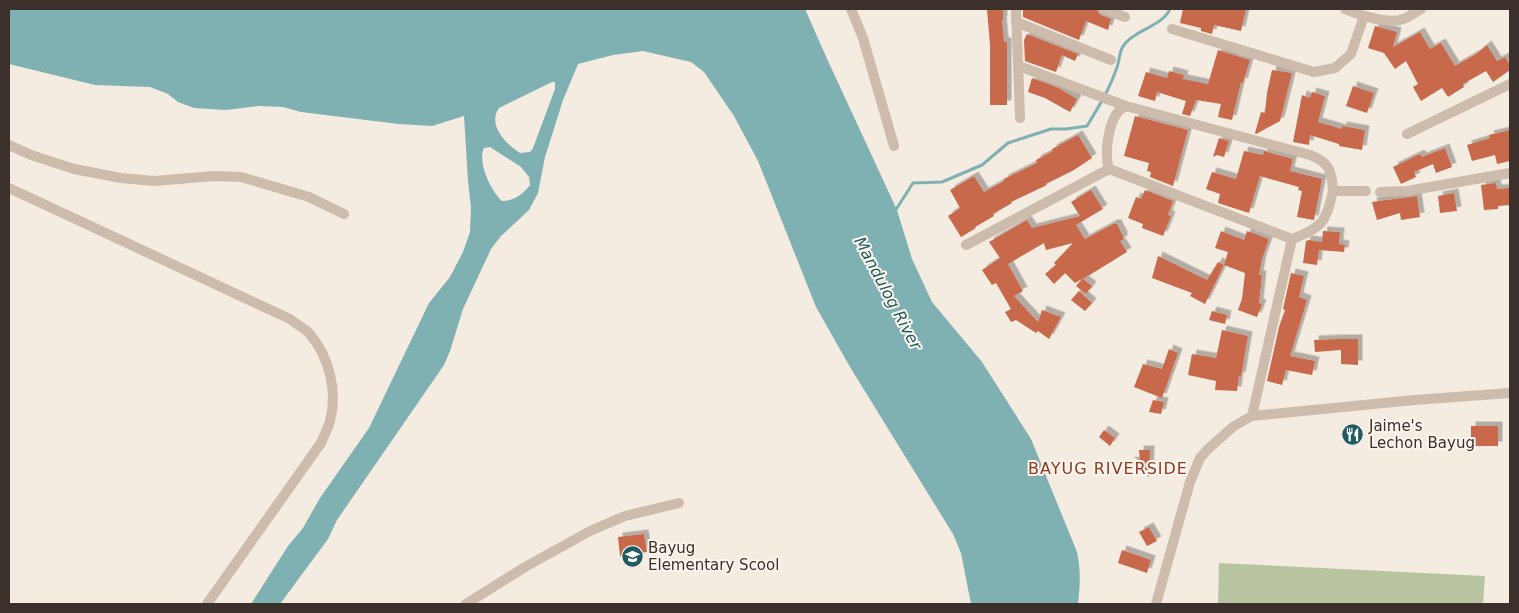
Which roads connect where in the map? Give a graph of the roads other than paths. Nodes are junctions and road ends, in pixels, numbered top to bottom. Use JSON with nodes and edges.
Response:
{"nodes":[{"id":1,"x":851,"y":9,"type":"edge"},
{"id":2,"x":1016,"y":9,"type":"edge"},
{"id":3,"x":1104,"y":9,"type":"edge"},
{"id":4,"x":1345,"y":9,"type":"edge"},
{"id":5,"x":1421,"y":9,"type":"edge"},
{"id":6,"x":1364,"y":16,"type":"junction"},
{"id":7,"x":1125,"y":17,"type":"dead end"},
{"id":8,"x":1016,"y":22,"type":"junction"},
{"id":9,"x":1172,"y":29,"type":"dead end"},
{"id":10,"x":1111,"y":60,"type":"dead end"},
{"id":11,"x":1019,"y":66,"type":"junction"},
{"id":12,"x":1510,"y":84,"type":"edge"},
{"id":13,"x":1126,"y":106,"type":"junction"},
{"id":14,"x":1020,"y":118,"type":"dead end"},
{"id":15,"x":1407,"y":134,"type":"dead end"},
{"id":16,"x":9,"y":145,"type":"edge"},
{"id":17,"x":894,"y":146,"type":"dead end"},
{"id":18,"x":1109,"y":169,"type":"junction"},
{"id":19,"x":1510,"y":174,"type":"edge"},
{"id":20,"x":9,"y":188,"type":"edge"},
{"id":21,"x":1333,"y":191,"type":"junction"},
{"id":22,"x":1366,"y":191,"type":"dead end"},
{"id":23,"x":1380,"y":192,"type":"dead end"},
{"id":24,"x":344,"y":214,"type":"dead end"},
{"id":25,"x":1292,"y":239,"type":"junction"},
{"id":26,"x":966,"y":245,"type":"dead end"},
{"id":27,"x":1510,"y":393,"type":"edge"},
{"id":28,"x":1252,"y":416,"type":"junction"},
{"id":29,"x":679,"y":502,"type":"dead end"},
{"id":30,"x":207,"y":604,"type":"edge"},
{"id":31,"x":466,"y":604,"type":"edge"},
{"id":32,"x":1156,"y":604,"type":"edge"}],
"edges":[{"from":1,"to":17,"type":"street"},
{"from":2,"to":8,"type":"street"},
{"from":3,"to":7,"type":"street"},
{"from":4,"to":6,"type":"street"},
{"from":5,"to":6,"type":"street"},
{"from":6,"to":9,"type":"street"},
{"from":8,"to":10,"type":"street"},
{"from":8,"to":11,"type":"street"},
{"from":11,"to":13,"type":"street"},
{"from":11,"to":14,"type":"street"},
{"from":12,"to":15,"type":"street"},
{"from":13,"to":18,"type":"street"},
{"from":13,"to":21,"type":"street"},
{"from":16,"to":24,"type":"street"},
{"from":18,"to":25,"type":"street"},
{"from":18,"to":26,"type":"street"},
{"from":19,"to":23,"type":"street"},
{"from":20,"to":30,"type":"street"},
{"from":21,"to":22,"type":"street"},
{"from":21,"to":25,"type":"street"},
{"from":25,"to":28,"type":"street"},
{"from":27,"to":28,"type":"street"},
{"from":28,"to":32,"type":"street"},
{"from":29,"to":31,"type":"street"}]}
